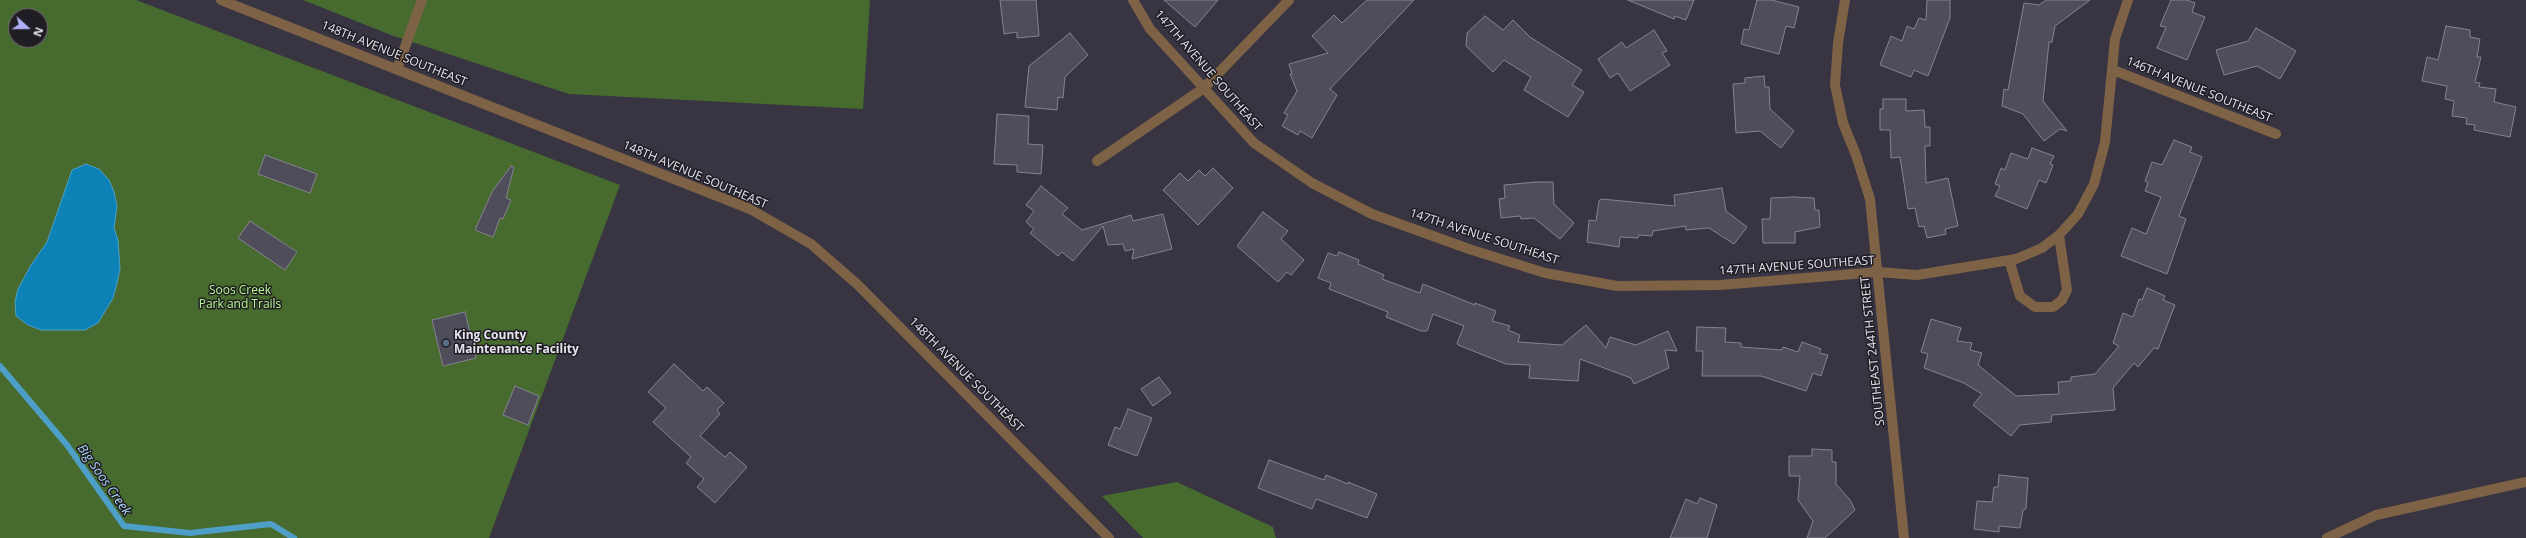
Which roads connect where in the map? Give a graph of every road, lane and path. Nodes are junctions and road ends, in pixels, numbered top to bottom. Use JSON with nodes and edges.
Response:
{"nodes":[{"id":1,"x":221,"y":0,"type":"edge"},
{"id":2,"x":422,"y":0,"type":"edge"},
{"id":3,"x":1133,"y":0,"type":"edge"},
{"id":4,"x":1289,"y":0,"type":"edge"},
{"id":5,"x":1845,"y":0,"type":"edge"},
{"id":6,"x":2128,"y":0,"type":"edge"},
{"id":7,"x":397,"y":69,"type":"junction"},
{"id":8,"x":2113,"y":70,"type":"junction"},
{"id":9,"x":1204,"y":88,"type":"junction"},
{"id":10,"x":2276,"y":134,"type":"dead end"},
{"id":11,"x":1097,"y":161,"type":"dead end"},
{"id":12,"x":2058,"y":235,"type":"junction"},
{"id":13,"x":2009,"y":260,"type":"junction"},
{"id":14,"x":1878,"y":272,"type":"junction"},
{"id":15,"x":2526,"y":482,"type":"edge"},
{"id":16,"x":1109,"y":538,"type":"edge"},
{"id":17,"x":1904,"y":538,"type":"edge"},
{"id":18,"x":2327,"y":538,"type":"edge"}],
"edges":[{"from":1,"to":7,"type":"street","name":"148TH AVENUE SOUTHEAST"},
{"from":2,"to":7,"type":"street"},
{"from":3,"to":9,"type":"street","name":"147TH AVENUE SOUTHEAST"},
{"from":4,"to":9,"type":"street"},
{"from":5,"to":14,"type":"street","name":"SOUTHEAST 244TH STREET"},
{"from":6,"to":8,"type":"street","name":"147TH AVENUE SOUTHEAST"},
{"from":7,"to":16,"type":"street","name":"148TH AVENUE SOUTHEAST"},
{"from":8,"to":10,"type":"street","name":"146TH AVENUE SOUTHEAST"},
{"from":8,"to":12,"type":"street","name":"147TH AVENUE SOUTHEAST"},
{"from":9,"to":11,"type":"street"},
{"from":9,"to":14,"type":"street","name":"147TH AVENUE SOUTHEAST"},
{"from":12,"to":13,"type":"street","name":"147TH AVENUE SOUTHEAST"},
{"from":12,"to":13,"type":"street"},
{"from":13,"to":14,"type":"street","name":"147TH AVENUE SOUTHEAST"},
{"from":14,"to":17,"type":"street","name":"SOUTHEAST 244TH STREET"},
{"from":15,"to":18,"type":"street"}]}
